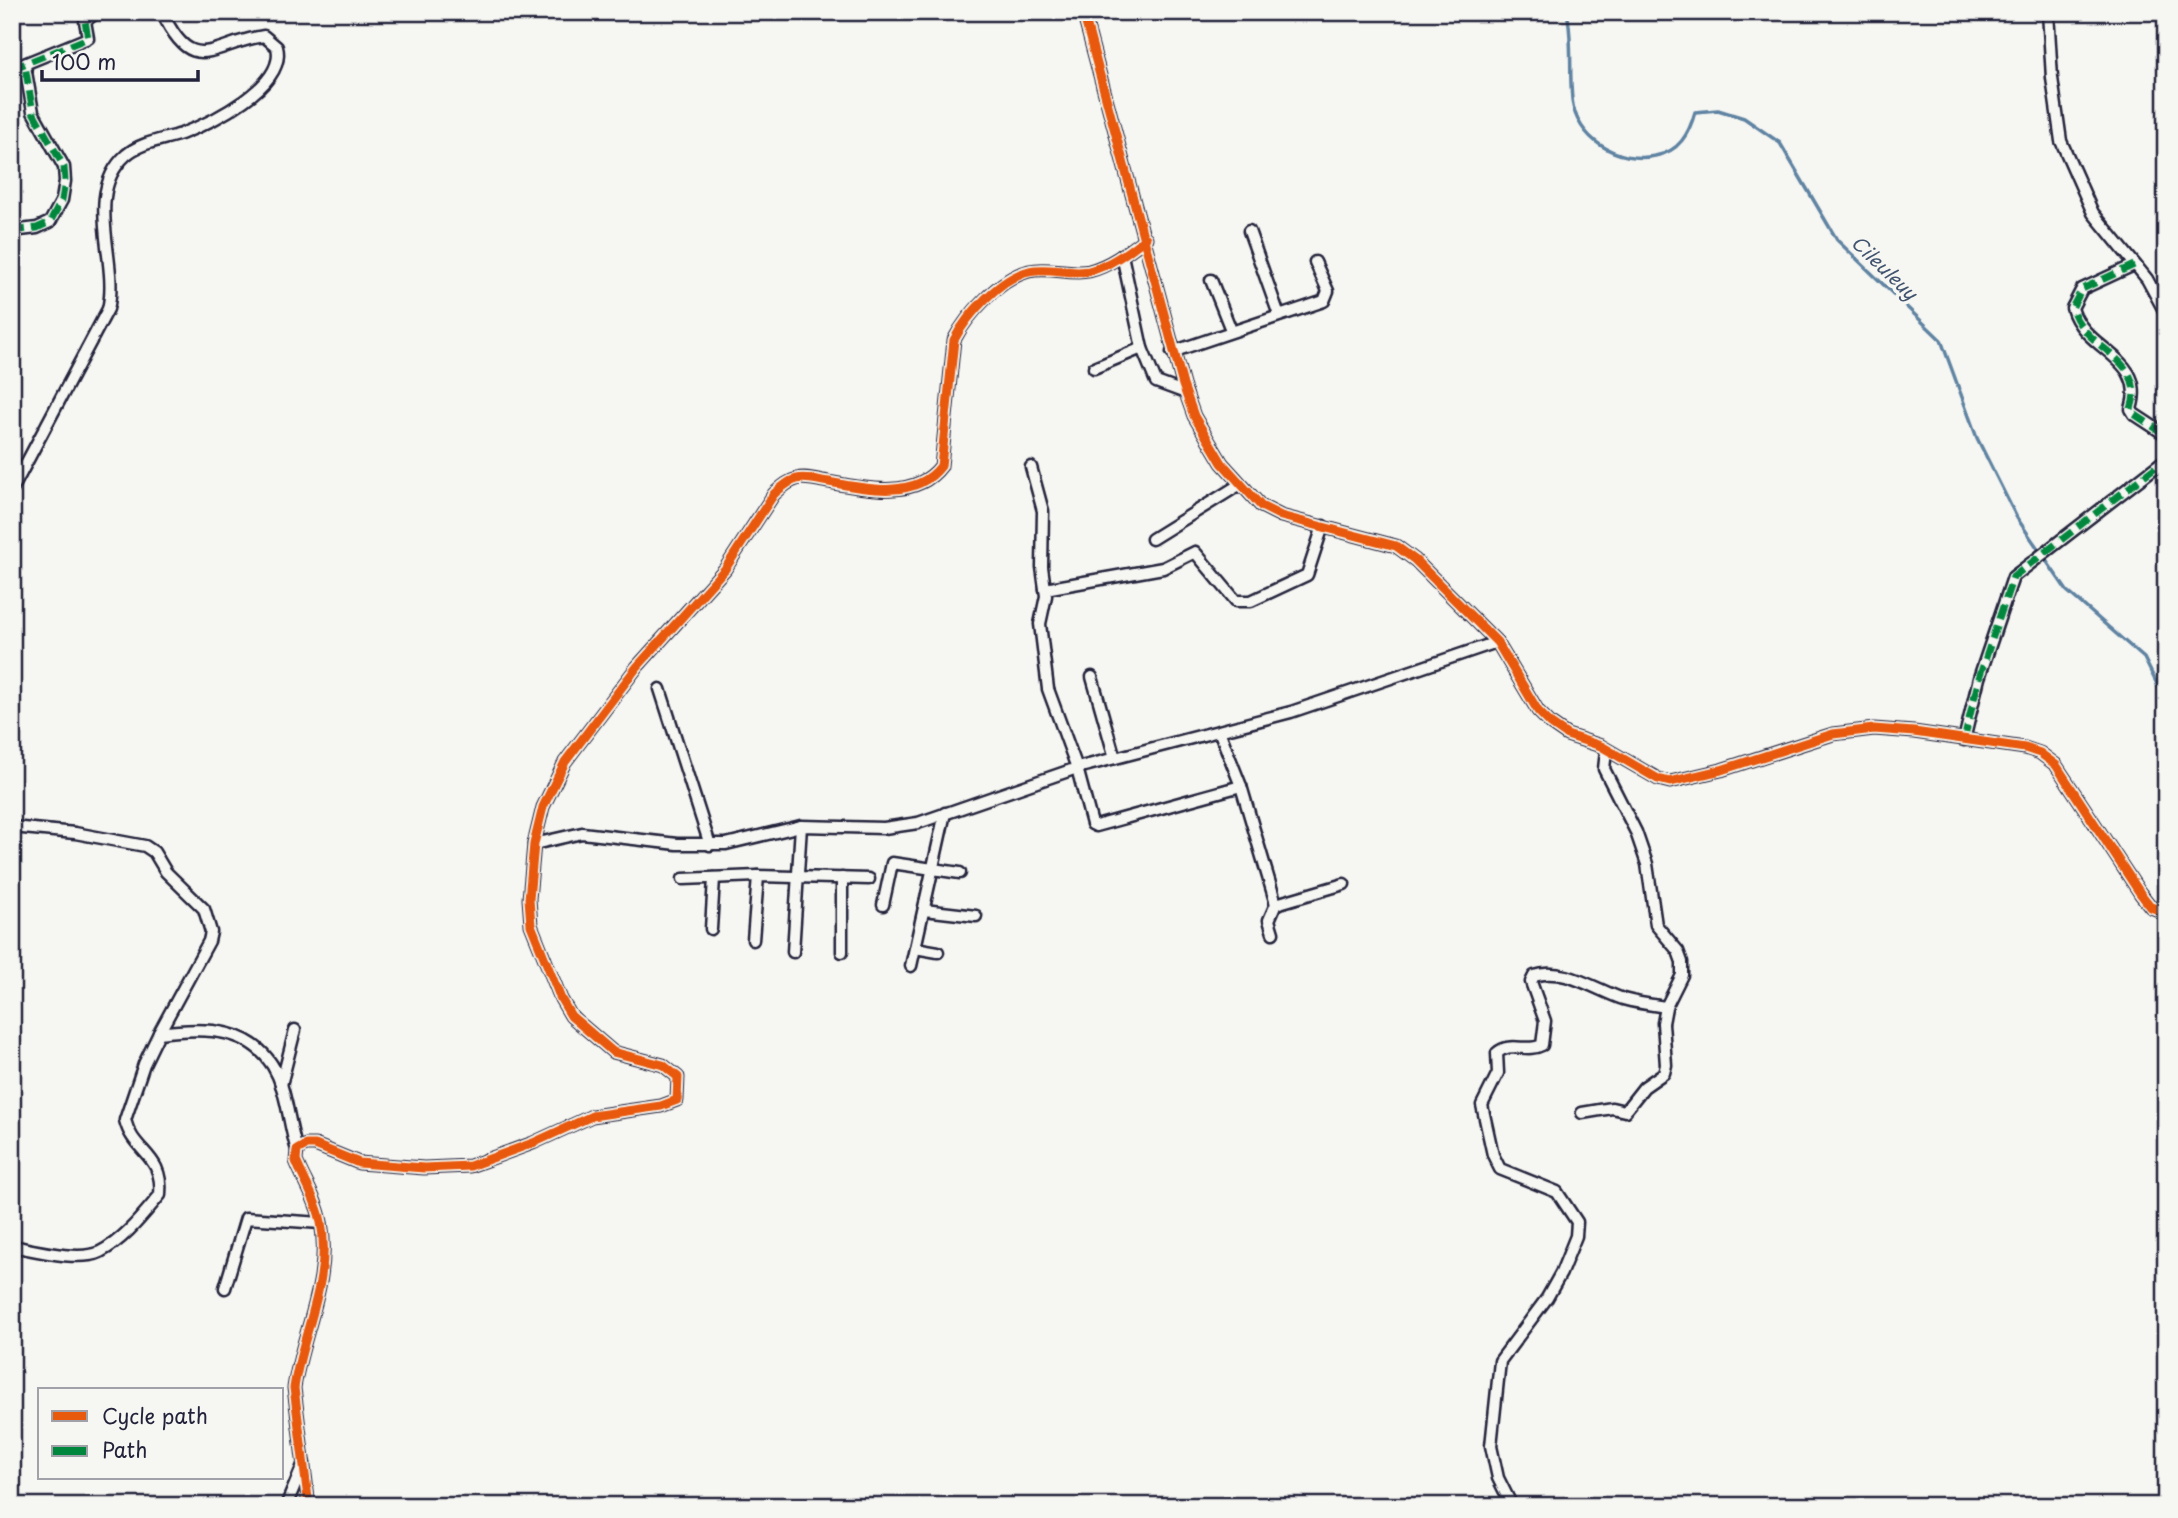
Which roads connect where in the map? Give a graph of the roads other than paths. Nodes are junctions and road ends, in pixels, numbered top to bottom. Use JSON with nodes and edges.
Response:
{"nodes":[{"id":1,"x":97,"y":12,"type":"edge"},
{"id":2,"x":162,"y":12,"type":"edge"},
{"id":3,"x":1083,"y":12,"type":"edge"},
{"id":4,"x":2048,"y":12,"type":"edge"},
{"id":5,"x":25,"y":66,"type":"junction"},
{"id":6,"x":12,"y":69,"type":"edge"},
{"id":7,"x":12,"y":231,"type":"edge"},
{"id":8,"x":1249,"y":231,"type":"dead end"},
{"id":9,"x":1146,"y":238,"type":"junction"},
{"id":10,"x":1122,"y":255,"type":"junction"},
{"id":11,"x":1315,"y":262,"type":"dead end"},
{"id":12,"x":2134,"y":265,"type":"junction"},
{"id":13,"x":1212,"y":280,"type":"dead end"},
{"id":14,"x":2166,"y":314,"type":"edge"},
{"id":15,"x":1279,"y":315,"type":"junction"},
{"id":16,"x":1231,"y":330,"type":"junction"},
{"id":17,"x":1142,"y":348,"type":"junction"},
{"id":18,"x":1172,"y":352,"type":"junction"},
{"id":19,"x":1094,"y":368,"type":"dead end"},
{"id":20,"x":1186,"y":393,"type":"junction"},
{"id":21,"x":2166,"y":435,"type":"edge"},
{"id":22,"x":2166,"y":459,"type":"edge"},
{"id":23,"x":1031,"y":467,"type":"dead end"},
{"id":24,"x":1239,"y":485,"type":"junction"},
{"id":25,"x":12,"y":490,"type":"edge"},
{"id":26,"x":1322,"y":526,"type":"junction"},
{"id":27,"x":1153,"y":539,"type":"dead end"},
{"id":28,"x":1045,"y":589,"type":"junction"},
{"id":29,"x":1497,"y":642,"type":"junction"},
{"id":30,"x":1092,"y":677,"type":"dead end"},
{"id":31,"x":660,"y":689,"type":"dead end"},
{"id":32,"x":1220,"y":733,"type":"junction"},
{"id":33,"x":1964,"y":740,"type":"junction"},
{"id":34,"x":1606,"y":751,"type":"junction"},
{"id":35,"x":1115,"y":758,"type":"junction"},
{"id":36,"x":1077,"y":768,"type":"junction"},
{"id":37,"x":1241,"y":786,"type":"junction"},
{"id":38,"x":945,"y":813,"type":"junction"},
{"id":39,"x":801,"y":826,"type":"junction"},
{"id":40,"x":12,"y":827,"type":"edge"},
{"id":41,"x":534,"y":844,"type":"junction"},
{"id":42,"x":710,"y":845,"type":"junction"},
{"id":43,"x":931,"y":868,"type":"junction"},
{"id":44,"x":960,"y":873,"type":"dead end"},
{"id":45,"x":758,"y":876,"type":"junction"},
{"id":46,"x":714,"y":878,"type":"junction"},
{"id":47,"x":799,"y":878,"type":"junction"},
{"id":48,"x":842,"y":878,"type":"junction"},
{"id":49,"x":869,"y":878,"type":"dead end"},
{"id":50,"x":683,"y":879,"type":"dead end"},
{"id":51,"x":1344,"y":884,"type":"dead end"},
{"id":52,"x":1276,"y":904,"type":"junction"},
{"id":53,"x":883,"y":905,"type":"dead end"},
{"id":54,"x":923,"y":910,"type":"junction"},
{"id":55,"x":2166,"y":914,"type":"edge"},
{"id":56,"x":975,"y":916,"type":"dead end"},
{"id":57,"x":710,"y":929,"type":"dead end"},
{"id":58,"x":1273,"y":933,"type":"dead end"},
{"id":59,"x":752,"y":940,"type":"dead end"},
{"id":60,"x":915,"y":948,"type":"junction"},
{"id":61,"x":938,"y":951,"type":"dead end"},
{"id":62,"x":793,"y":952,"type":"dead end"},
{"id":63,"x":842,"y":952,"type":"dead end"},
{"id":64,"x":911,"y":966,"type":"dead end"},
{"id":65,"x":1666,"y":1007,"type":"junction"},
{"id":66,"x":295,"y":1030,"type":"dead end"},
{"id":67,"x":159,"y":1033,"type":"junction"},
{"id":68,"x":281,"y":1085,"type":"junction"},
{"id":69,"x":1582,"y":1113,"type":"dead end"},
{"id":70,"x":297,"y":1150,"type":"junction"},
{"id":71,"x":321,"y":1223,"type":"junction"},
{"id":72,"x":12,"y":1246,"type":"edge"},
{"id":73,"x":225,"y":1288,"type":"dead end"},
{"id":74,"x":304,"y":1462,"type":"junction"},
{"id":75,"x":286,"y":1506,"type":"edge"},
{"id":76,"x":309,"y":1506,"type":"edge"},
{"id":77,"x":1512,"y":1506,"type":"edge"}],
"edges":[{"from":1,"to":5,"type":"street"},
{"from":2,"to":25,"type":"street"},
{"from":3,"to":9,"type":"street"},
{"from":4,"to":12,"type":"street"},
{"from":5,"to":6,"type":"street"},
{"from":5,"to":7,"type":"street"},
{"from":8,"to":15,"type":"street"},
{"from":9,"to":10,"type":"street"},
{"from":9,"to":18,"type":"street"},
{"from":10,"to":17,"type":"street"},
{"from":10,"to":41,"type":"street"},
{"from":11,"to":15,"type":"street"},
{"from":12,"to":14,"type":"street"},
{"from":12,"to":21,"type":"street"},
{"from":13,"to":16,"type":"street"},
{"from":15,"to":16,"type":"street"},
{"from":16,"to":18,"type":"street"},
{"from":17,"to":19,"type":"street"},
{"from":17,"to":20,"type":"street"},
{"from":18,"to":20,"type":"street"},
{"from":20,"to":24,"type":"street"},
{"from":22,"to":33,"type":"street"},
{"from":23,"to":28,"type":"street"},
{"from":24,"to":26,"type":"street"},
{"from":24,"to":27,"type":"street"},
{"from":26,"to":28,"type":"street"},
{"from":26,"to":29,"type":"street"},
{"from":28,"to":36,"type":"street"},
{"from":29,"to":32,"type":"street"},
{"from":29,"to":34,"type":"street"},
{"from":30,"to":35,"type":"street"},
{"from":31,"to":42,"type":"street"},
{"from":32,"to":35,"type":"street"},
{"from":32,"to":37,"type":"street"},
{"from":33,"to":34,"type":"street"},
{"from":33,"to":55,"type":"street"},
{"from":34,"to":65,"type":"street"},
{"from":35,"to":36,"type":"street"},
{"from":36,"to":37,"type":"street"},
{"from":36,"to":38,"type":"street"},
{"from":37,"to":52,"type":"street"},
{"from":38,"to":39,"type":"street"},
{"from":38,"to":43,"type":"street"},
{"from":39,"to":42,"type":"street"},
{"from":39,"to":47,"type":"street"},
{"from":40,"to":67,"type":"street"},
{"from":41,"to":42,"type":"street"},
{"from":41,"to":70,"type":"street"},
{"from":43,"to":44,"type":"street"},
{"from":43,"to":53,"type":"street"},
{"from":43,"to":54,"type":"street"},
{"from":45,"to":46,"type":"street"},
{"from":45,"to":47,"type":"street"},
{"from":45,"to":59,"type":"street"},
{"from":46,"to":50,"type":"street"},
{"from":46,"to":57,"type":"street"},
{"from":47,"to":48,"type":"street"},
{"from":47,"to":62,"type":"street"},
{"from":48,"to":49,"type":"street"},
{"from":48,"to":63,"type":"street"},
{"from":51,"to":52,"type":"street"},
{"from":52,"to":58,"type":"street"},
{"from":54,"to":56,"type":"street"},
{"from":54,"to":60,"type":"street"},
{"from":60,"to":61,"type":"street"},
{"from":60,"to":64,"type":"street"},
{"from":65,"to":69,"type":"street"},
{"from":65,"to":77,"type":"street"},
{"from":66,"to":68,"type":"street"},
{"from":67,"to":68,"type":"street"},
{"from":67,"to":72,"type":"street"},
{"from":68,"to":70,"type":"street"},
{"from":70,"to":71,"type":"street"},
{"from":71,"to":73,"type":"street"},
{"from":71,"to":74,"type":"street"},
{"from":74,"to":75,"type":"street"},
{"from":74,"to":76,"type":"street"}]}
